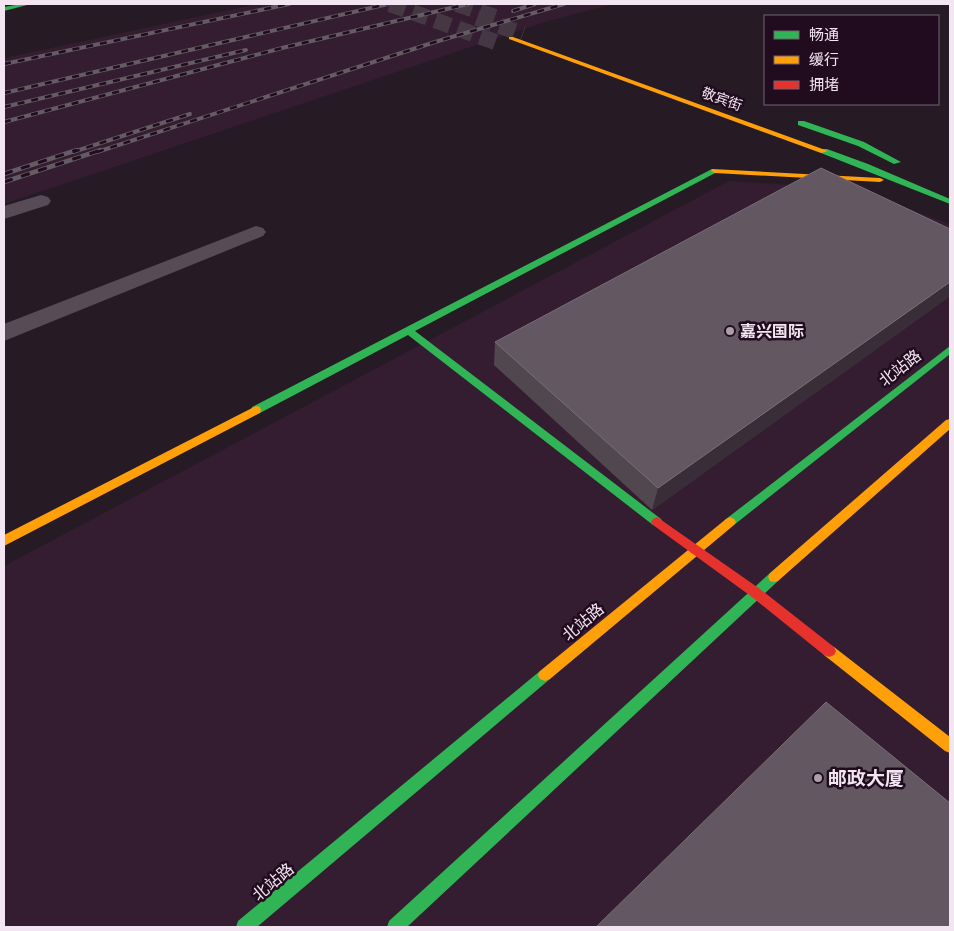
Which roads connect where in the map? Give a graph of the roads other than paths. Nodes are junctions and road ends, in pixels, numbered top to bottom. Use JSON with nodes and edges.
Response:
{"nodes":[{"id":1,"x":28,"y":4,"type":"edge"},
{"id":2,"x":4,"y":9,"type":"edge"},
{"id":3,"x":523,"y":34,"type":"tunnel mouth"},
{"id":4,"x":511,"y":38,"type":"tunnel mouth"},
{"id":5,"x":498,"y":43,"type":"tunnel mouth"},
{"id":6,"x":786,"y":118,"type":"dead end"},
{"id":7,"x":790,"y":151,"type":"dead end"},
{"id":8,"x":827,"y":165,"type":"dead end"},
{"id":9,"x":904,"y":165,"type":"dead end"},
{"id":10,"x":922,"y":177,"type":"dead end"},
{"id":11,"x":880,"y":180,"type":"junction"},
{"id":12,"x":920,"y":191,"type":"junction"},
{"id":13,"x":41,"y":201,"type":"dead end"},
{"id":14,"x":950,"y":202,"type":"edge"},
{"id":15,"x":4,"y":213,"type":"edge"},
{"id":16,"x":256,"y":232,"type":"dead end"},
{"id":17,"x":409,"y":331,"type":"junction"},
{"id":18,"x":4,"y":333,"type":"edge"},
{"id":19,"x":950,"y":349,"type":"edge"},
{"id":20,"x":950,"y":423,"type":"edge"},
{"id":21,"x":4,"y":541,"type":"edge"},
{"id":22,"x":694,"y":550,"type":"junction"},
{"id":23,"x":756,"y":593,"type":"junction"},
{"id":24,"x":950,"y":746,"type":"edge"},
{"id":25,"x":244,"y":927,"type":"edge"},
{"id":26,"x":395,"y":927,"type":"edge"}],
"edges":[{"from":1,"to":2,"type":"street"},
{"from":3,"to":10,"type":"street","name":"敬宾街"},
{"from":4,"to":12,"type":"street","name":"敬宾街"},
{"from":5,"to":7,"type":"street"},
{"from":6,"to":9,"type":"street"},
{"from":8,"to":11,"type":"street"},
{"from":11,"to":12,"type":"street"},
{"from":11,"to":17,"type":"street"},
{"from":12,"to":14,"type":"street","name":"敬宾街"},
{"from":13,"to":15,"type":"street"},
{"from":16,"to":18,"type":"street"},
{"from":17,"to":21,"type":"street"},
{"from":17,"to":22,"type":"street"},
{"from":19,"to":22,"type":"street","name":"北站路"},
{"from":20,"to":23,"type":"street"},
{"from":22,"to":23,"type":"street"},
{"from":22,"to":25,"type":"street","name":"北站路"},
{"from":23,"to":24,"type":"street"},
{"from":23,"to":26,"type":"street"}]}
